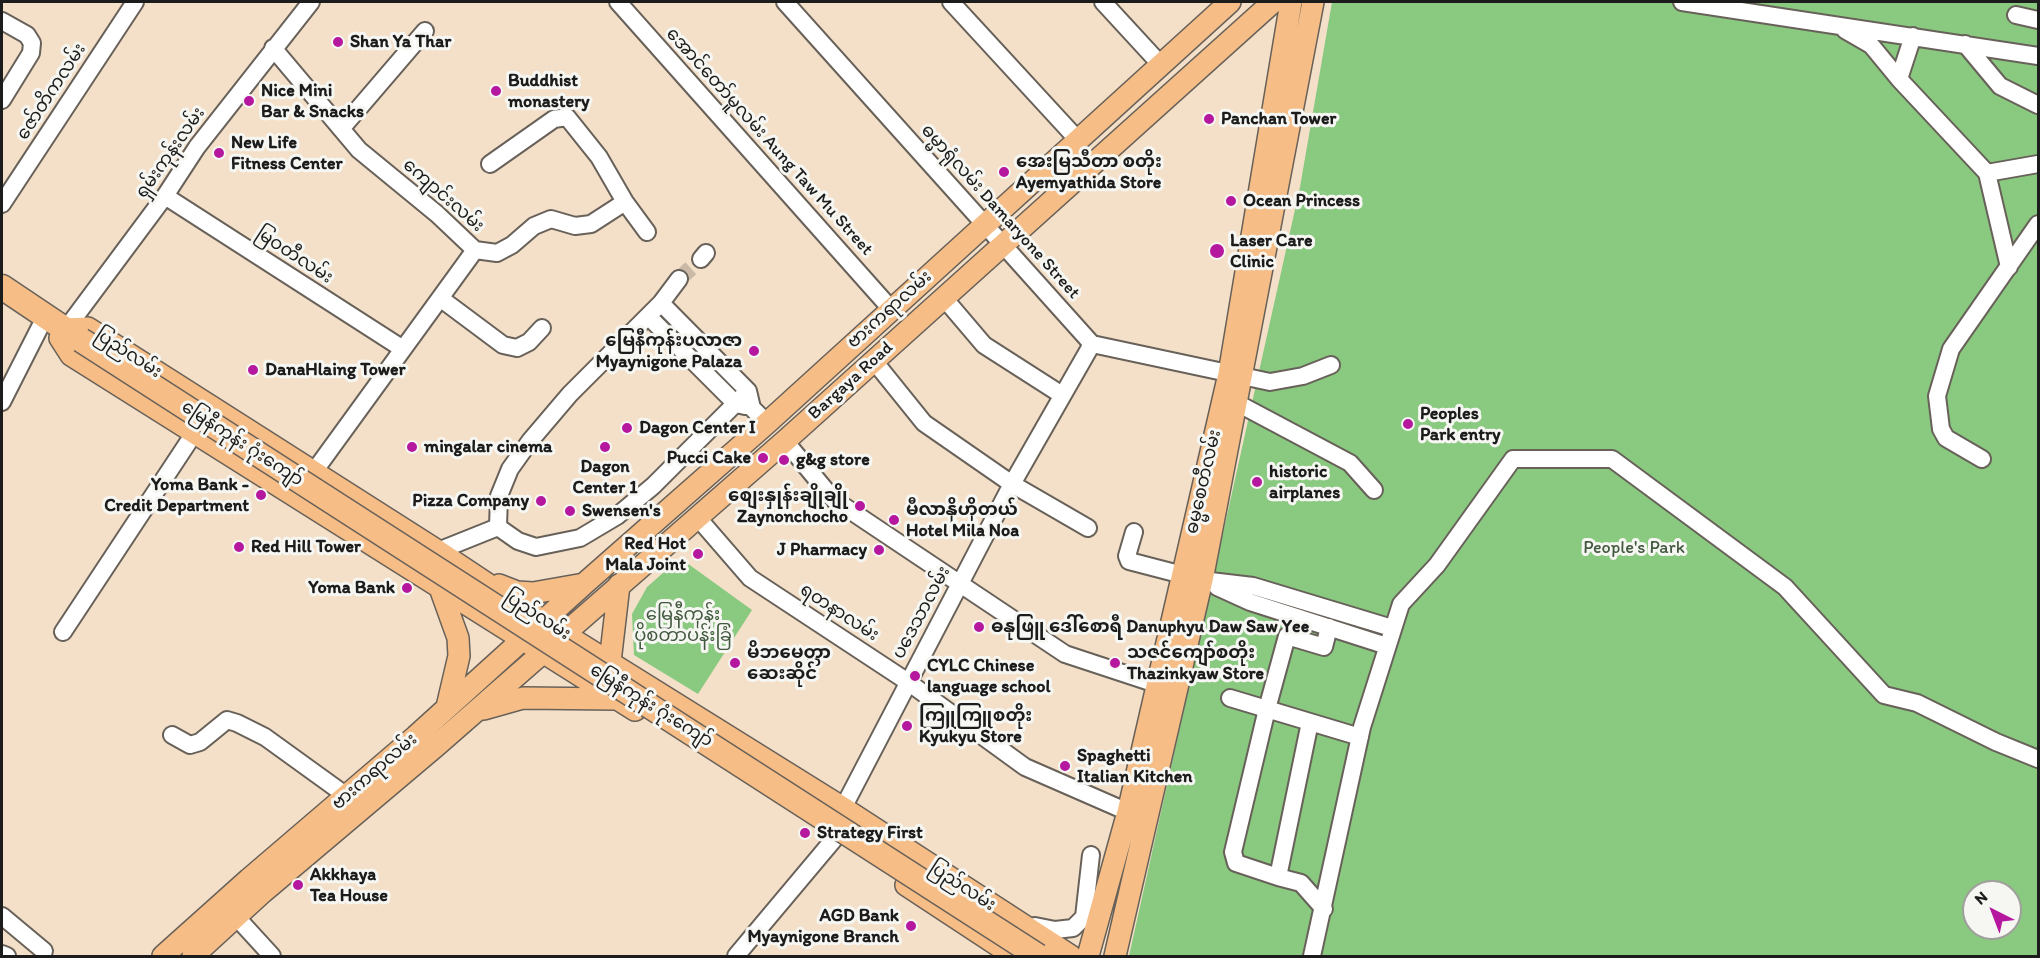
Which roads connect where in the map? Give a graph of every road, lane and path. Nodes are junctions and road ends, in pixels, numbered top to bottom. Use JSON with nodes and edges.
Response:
{"nodes":[{"id":1,"x":135,"y":2,"type":"edge"},
{"id":2,"x":311,"y":2,"type":"edge"},
{"id":3,"x":618,"y":2,"type":"edge"},
{"id":4,"x":785,"y":2,"type":"edge"},
{"id":5,"x":951,"y":2,"type":"edge"},
{"id":6,"x":1103,"y":2,"type":"edge"},
{"id":7,"x":1230,"y":2,"type":"edge"},
{"id":8,"x":1291,"y":2,"type":"edge"},
{"id":9,"x":1313,"y":2,"type":"edge"},
{"id":10,"x":1682,"y":2,"type":"edge"},
{"id":11,"x":1266,"y":8,"type":"edge"},
{"id":12,"x":2016,"y":15,"type":"dead end"},
{"id":13,"x":2038,"y":20,"type":"edge"},
{"id":14,"x":2,"y":21,"type":"edge"},
{"id":15,"x":1837,"y":25,"type":"junction"},
{"id":16,"x":1285,"y":28,"type":"junction"},
{"id":17,"x":425,"y":31,"type":"dead end"},
{"id":18,"x":1194,"y":34,"type":"junction"},
{"id":19,"x":1913,"y":36,"type":"junction"},
{"id":20,"x":1965,"y":44,"type":"junction"},
{"id":21,"x":273,"y":48,"type":"junction"},
{"id":22,"x":1215,"y":55,"type":"junction"},
{"id":23,"x":2038,"y":56,"type":"edge"},
{"id":24,"x":1161,"y":64,"type":"junction"},
{"id":25,"x":1899,"y":80,"type":"junction"},
{"id":26,"x":2,"y":100,"type":"edge"},
{"id":27,"x":2038,"y":105,"type":"edge"},
{"id":28,"x":341,"y":129,"type":"junction"},
{"id":29,"x":1078,"y":140,"type":"junction"},
{"id":30,"x":490,"y":164,"type":"dead end"},
{"id":31,"x":2038,"y":164,"type":"edge"},
{"id":32,"x":1987,"y":173,"type":"junction"},
{"id":33,"x":165,"y":196,"type":"junction"},
{"id":34,"x":625,"y":202,"type":"junction"},
{"id":35,"x":2,"y":204,"type":"edge"},
{"id":36,"x":986,"y":224,"type":"junction"},
{"id":37,"x":2038,"y":224,"type":"edge"},
{"id":38,"x":647,"y":232,"type":"dead end"},
{"id":39,"x":1005,"y":244,"type":"junction"},
{"id":40,"x":475,"y":250,"type":"junction"},
{"id":41,"x":2009,"y":267,"type":"junction"},
{"id":42,"x":680,"y":279,"type":"tunnel mouth"},
{"id":43,"x":2,"y":287,"type":"edge"},
{"id":44,"x":440,"y":298,"type":"junction"},
{"id":45,"x":944,"y":298,"type":"junction"},
{"id":46,"x":2,"y":302,"type":"edge"},
{"id":47,"x":661,"y":303,"type":"junction"},
{"id":48,"x":891,"y":309,"type":"junction"},
{"id":49,"x":648,"y":316,"type":"junction"},
{"id":50,"x":542,"y":328,"type":"dead end"},
{"id":51,"x":62,"y":334,"type":"junction"},
{"id":52,"x":1092,"y":344,"type":"junction"},
{"id":53,"x":403,"y":349,"type":"junction"},
{"id":54,"x":874,"y":361,"type":"junction"},
{"id":55,"x":1331,"y":365,"type":"dead end"},
{"id":56,"x":1236,"y":376,"type":"junction"},
{"id":57,"x":1062,"y":395,"type":"junction"},
{"id":58,"x":2,"y":402,"type":"edge"},
{"id":59,"x":1238,"y":403,"type":"junction"},
{"id":60,"x":744,"y":406,"type":"junction"},
{"id":61,"x":767,"y":423,"type":"junction"},
{"id":62,"x":195,"y":432,"type":"junction"},
{"id":63,"x":785,"y":441,"type":"junction"},
{"id":64,"x":1982,"y":459,"type":"dead end"},
{"id":65,"x":313,"y":473,"type":"junction"},
{"id":66,"x":1012,"y":484,"type":"junction"},
{"id":67,"x":1374,"y":490,"type":"dead end"},
{"id":68,"x":698,"y":518,"type":"junction"},
{"id":69,"x":498,"y":527,"type":"junction"},
{"id":70,"x":1088,"y":528,"type":"dead end"},
{"id":71,"x":1134,"y":532,"type":"dead end"},
{"id":72,"x":438,"y":551,"type":"junction"},
{"id":73,"x":1192,"y":577,"type":"junction"},
{"id":74,"x":481,"y":579,"type":"junction"},
{"id":75,"x":584,"y":584,"type":"junction"},
{"id":76,"x":619,"y":585,"type":"junction"},
{"id":77,"x":960,"y":585,"type":"junction"},
{"id":78,"x":440,"y":588,"type":"junction"},
{"id":79,"x":543,"y":621,"type":"junction"},
{"id":80,"x":1329,"y":627,"type":"junction"},
{"id":81,"x":1392,"y":628,"type":"junction"},
{"id":82,"x":63,"y":632,"type":"dead end"},
{"id":83,"x":564,"y":633,"type":"junction"},
{"id":84,"x":522,"y":641,"type":"junction"},
{"id":85,"x":1387,"y":646,"type":"junction"},
{"id":86,"x":541,"y":654,"type":"junction"},
{"id":87,"x":610,"y":662,"type":"junction"},
{"id":88,"x":908,"y":682,"type":"junction"},
{"id":89,"x":1156,"y":684,"type":"junction"},
{"id":90,"x":1230,"y":698,"type":"dead end"},
{"id":91,"x":618,"y":700,"type":"junction"},
{"id":92,"x":447,"y":707,"type":"junction"},
{"id":93,"x":1267,"y":709,"type":"junction"},
{"id":94,"x":469,"y":715,"type":"junction"},
{"id":95,"x":1310,"y":722,"type":"junction"},
{"id":96,"x":172,"y":735,"type":"dead end"},
{"id":97,"x":1360,"y":737,"type":"junction"},
{"id":98,"x":2038,"y":759,"type":"edge"},
{"id":99,"x":355,"y":802,"type":"junction"},
{"id":100,"x":843,"y":808,"type":"junction"},
{"id":101,"x":1128,"y":812,"type":"junction"},
{"id":102,"x":835,"y":838,"type":"junction"},
{"id":103,"x":1091,"y":855,"type":"dead end"},
{"id":104,"x":1278,"y":877,"type":"junction"},
{"id":105,"x":1324,"y":909,"type":"junction"},
{"id":106,"x":230,"y":910,"type":"junction"},
{"id":107,"x":2,"y":916,"type":"edge"},
{"id":108,"x":1030,"y":932,"type":"junction"},
{"id":109,"x":44,"y":951,"type":"dead end"},
{"id":110,"x":2,"y":954,"type":"edge"},
{"id":111,"x":740,"y":955,"type":"edge"},
{"id":112,"x":7,"y":957,"type":"edge"},
{"id":113,"x":163,"y":957,"type":"edge"},
{"id":114,"x":193,"y":957,"type":"edge"},
{"id":115,"x":272,"y":957,"type":"edge"},
{"id":116,"x":1014,"y":957,"type":"edge"},
{"id":117,"x":1038,"y":957,"type":"edge"},
{"id":118,"x":1071,"y":957,"type":"edge"},
{"id":119,"x":1088,"y":957,"type":"edge"},
{"id":120,"x":1115,"y":957,"type":"edge"},
{"id":121,"x":1312,"y":957,"type":"edge"}],
"edges":[{"from":1,"to":35,"type":"street","name":"ဇော်တိကလမ်း"},
{"from":2,"to":21,"type":"street","name":"ရှမ်းကုန်းလမ်း"},
{"from":3,"to":48,"type":"street","name":"အောင်တော်မူလမ်း Aung Taw Mu Street"},
{"from":4,"to":36,"type":"street","name":"ဓမ္မာရုံလမ်း Damaryone Street"},
{"from":5,"to":29,"type":"street"},
{"from":6,"to":24,"type":"street"},
{"from":7,"to":18,"type":"main road","name":"ဗားကရာလမ်း"},
{"from":8,"to":16,"type":"main road","name":"ဓမ္မစေတီလမ်း"},
{"from":9,"to":56,"type":"main road","name":"ဓမ္မစေတီလမ်း"},
{"from":10,"to":15,"type":"street"},
{"from":11,"to":16,"type":"main road"},
{"from":11,"to":22,"type":"main road"},
{"from":12,"to":13,"type":"street"},
{"from":14,"to":26,"type":"street"},
{"from":15,"to":19,"type":"street"},
{"from":15,"to":25,"type":"street"},
{"from":16,"to":56,"type":"main road","name":"ဓမ္မစေတီလမ်း"},
{"from":17,"to":28,"type":"street"},
{"from":18,"to":22,"type":"main road"},
{"from":18,"to":24,"type":"main road","name":"ဗားကရာလမ်း"},
{"from":19,"to":20,"type":"street"},
{"from":19,"to":25,"type":"street"},
{"from":20,"to":23,"type":"street"},
{"from":20,"to":27,"type":"street"},
{"from":21,"to":28,"type":"street","name":"ကျောင်းလမ်း"},
{"from":21,"to":33,"type":"street","name":"ရှမ်းကုန်းလမ်း"},
{"from":22,"to":39,"type":"main road"},
{"from":24,"to":29,"type":"main road","name":"ဗားကရာလမ်း"},
{"from":25,"to":32,"type":"street"},
{"from":28,"to":40,"type":"street","name":"ကျောင်းလမ်း"},
{"from":29,"to":36,"type":"main road","name":"ဗားကရာလမ်း"},
{"from":30,"to":34,"type":"street"},
{"from":31,"to":32,"type":"street"},
{"from":32,"to":41,"type":"street"},
{"from":33,"to":51,"type":"street","name":"ရှမ်းကုန်းလမ်း"},
{"from":33,"to":53,"type":"street","name":"မြဝတီလမ်း"},
{"from":34,"to":38,"type":"street"},
{"from":34,"to":40,"type":"street"},
{"from":36,"to":39,"type":"street","name":"ဓမ္မာရုံလမ်း Damaryone Street"},
{"from":36,"to":48,"type":"main road","name":"ဗားကရာလမ်း"},
{"from":37,"to":41,"type":"street"},
{"from":39,"to":45,"type":"main road","name":"Bargaya Road"},
{"from":39,"to":52,"type":"street","name":"ဓမ္မာရုံလမ်း Damaryone Street"},
{"from":40,"to":44,"type":"street","name":"ကျောင်းလမ်း"},
{"from":41,"to":64,"type":"street"},
{"from":42,"to":47,"type":"street"},
{"from":43,"to":51,"type":"highway","name":"ပြည်လမ်း"},
{"from":44,"to":50,"type":"street"},
{"from":44,"to":53,"type":"street","name":"ကျောင်းလမ်း"},
{"from":45,"to":54,"type":"main road","name":"Bargaya Road"},
{"from":45,"to":57,"type":"street"},
{"from":46,"to":51,"type":"highway","name":"ပြည်လမ်း"},
{"from":47,"to":49,"type":"street"},
{"from":47,"to":60,"type":"street"},
{"from":48,"to":61,"type":"main road","name":"ဗားကရာလမ်း"},
{"from":49,"to":60,"type":"street"},
{"from":49,"to":69,"type":"street"},
{"from":51,"to":58,"type":"street","name":"ရှမ်းကုန်းလမ်း"},
{"from":51,"to":62,"type":"main road","name":"ပြည်လမ်း"},
{"from":51,"to":65,"type":"main road","name":"ပြည်လမ်း"},
{"from":51,"to":117,"type":"highway","name":"မြေနီကုန်း ဂုံးကျော်","bridge":true},
{"from":52,"to":56,"type":"street"},
{"from":52,"to":57,"type":"street","name":"ပဒေသာလမ်း"},
{"from":53,"to":65,"type":"street","name":"ကျောင်းလမ်း"},
{"from":54,"to":63,"type":"main road","name":"Bargaya Road"},
{"from":54,"to":66,"type":"street"},
{"from":55,"to":56,"type":"street"},
{"from":56,"to":59,"type":"main road","name":"ဓမ္မစေတီလမ်း"},
{"from":56,"to":73,"type":"main road","name":"ဓမ္မစေတီလမ်း"},
{"from":57,"to":66,"type":"street","name":"ပဒေသာလမ်း"},
{"from":59,"to":67,"type":"street"},
{"from":59,"to":73,"type":"main road","name":"ဓမ္မစေတီလမ်း"},
{"from":60,"to":61,"type":"street"},
{"from":60,"to":69,"type":"street"},
{"from":61,"to":63,"type":"main road"},
{"from":61,"to":75,"type":"main road","name":"ဗားကရာလမ်း"},
{"from":62,"to":78,"type":"main road","name":"ပြည်လမ်း"},
{"from":62,"to":82,"type":"street"},
{"from":63,"to":68,"type":"main road","name":"Bargaya Road"},
{"from":63,"to":77,"type":"street"},
{"from":65,"to":72,"type":"main road","name":"ပြည်လမ်း"},
{"from":66,"to":70,"type":"street"},
{"from":66,"to":77,"type":"street","name":"ပဒေသာလမ်း"},
{"from":68,"to":76,"type":"main road"},
{"from":68,"to":88,"type":"street","name":"ရတနာလမ်း"},
{"from":69,"to":72,"type":"street"},
{"from":71,"to":73,"type":"street"},
{"from":72,"to":74,"type":"main road","name":"ပြည်လမ်း"},
{"from":73,"to":80,"type":"street"},
{"from":73,"to":81,"type":"street"},
{"from":73,"to":89,"type":"main road","name":"ဓမ္မစေတီလမ်း"},
{"from":73,"to":120,"type":"main road","name":"ဓမ္မစေတီလမ်း"},
{"from":74,"to":75,"type":"main road"},
{"from":74,"to":79,"type":"main road","name":"ပြည်လမ်း"},
{"from":75,"to":79,"type":"main road","name":"ဗားကရာလမ်း"},
{"from":76,"to":83,"type":"main road"},
{"from":76,"to":87,"type":"main road"},
{"from":77,"to":88,"type":"street","name":"ပဒေသာလမ်း"},
{"from":77,"to":89,"type":"street"},
{"from":78,"to":84,"type":"main road","name":"ပြည်လမ်း"},
{"from":78,"to":92,"type":"main road"},
{"from":79,"to":83,"type":"main road","name":"ပြည်လမ်း"},
{"from":79,"to":84,"type":"main road","name":"ဗားကရာလမ်း"},
{"from":80,"to":85,"type":"street"},
{"from":80,"to":93,"type":"street"},
{"from":81,"to":85,"type":"street"},
{"from":81,"to":98,"type":"street"},
{"from":83,"to":86,"type":"main road","name":"ဗားကရာလမ်း"},
{"from":83,"to":87,"type":"main road","name":"ပြည်လမ်း"},
{"from":84,"to":86,"type":"main road","name":"ပြည်လမ်း"},
{"from":84,"to":92,"type":"main road","name":"ဗားကရာလမ်း"},
{"from":85,"to":97,"type":"street"},
{"from":86,"to":91,"type":"main road","name":"ပြည်လမ်း"},
{"from":86,"to":94,"type":"main road","name":"ဗားကရာလမ်း"},
{"from":87,"to":100,"type":"main road","name":"ပြည်လမ်း"},
{"from":88,"to":100,"type":"street","name":"ပဒေသာလမ်း"},
{"from":88,"to":101,"type":"street","name":"ရတနာလမ်း"},
{"from":89,"to":101,"type":"main road","name":"ဓမ္မစေတီလမ်း"},
{"from":90,"to":93,"type":"street"},
{"from":91,"to":94,"type":"main road"},
{"from":91,"to":102,"type":"main road","name":"ပြည်လမ်း"},
{"from":92,"to":99,"type":"main road","name":"ဗားကရာလမ်း"},
{"from":93,"to":95,"type":"street"},
{"from":93,"to":104,"type":"street"},
{"from":94,"to":99,"type":"main road","name":"ဗားကရာလမ်း"},
{"from":95,"to":97,"type":"street"},
{"from":95,"to":104,"type":"street"},
{"from":96,"to":99,"type":"street"},
{"from":97,"to":105,"type":"street"},
{"from":99,"to":106,"type":"main road","name":"ဗားကရာလမ်း"},
{"from":100,"to":108,"type":"main road","name":"ပြည်လမ်း"},
{"from":101,"to":119,"type":"main road","name":"ဓမ္မစေတီလမ်း"},
{"from":102,"to":111,"type":"street"},
{"from":102,"to":116,"type":"main road","name":"ပြည်လမ်း"},
{"from":103,"to":108,"type":"street"},
{"from":104,"to":105,"type":"street"},
{"from":105,"to":121,"type":"street"},
{"from":106,"to":113,"type":"main road","name":"ဗားကရာလမ်း"},
{"from":106,"to":114,"type":"main road","name":"ဗားကရာလမ်း"},
{"from":106,"to":115,"type":"street"},
{"from":107,"to":109,"type":"street"},
{"from":108,"to":118,"type":"main road","name":"ပြည်လမ်း"},
{"from":110,"to":112,"type":"street"}]}
